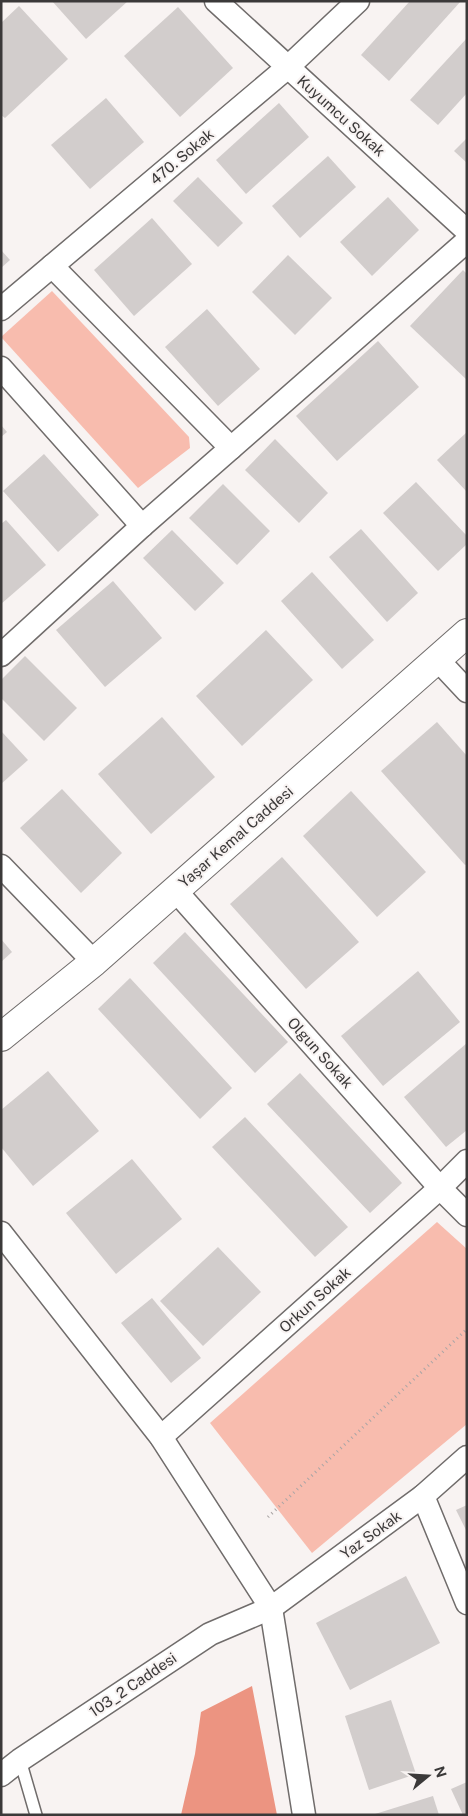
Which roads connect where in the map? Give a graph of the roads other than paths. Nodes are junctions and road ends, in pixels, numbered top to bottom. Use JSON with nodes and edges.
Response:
{"nodes":[{"id":1,"x":216,"y":1,"type":"edge"},
{"id":2,"x":358,"y":1,"type":"edge"},
{"id":3,"x":288,"y":67,"type":"junction"},
{"id":4,"x":467,"y":231,"type":"edge"},
{"id":5,"x":467,"y":241,"type":"edge"},
{"id":6,"x":52,"y":266,"type":"junction"},
{"id":7,"x":1,"y":309,"type":"edge"},
{"id":8,"x":1,"y":368,"type":"edge"},
{"id":9,"x":231,"y":448,"type":"junction"},
{"id":10,"x":142,"y":526,"type":"junction"},
{"id":11,"x":467,"y":632,"type":"edge"},
{"id":12,"x":1,"y":655,"type":"edge"},
{"id":13,"x":437,"y":659,"type":"junction"},
{"id":14,"x":467,"y":691,"type":"edge"},
{"id":15,"x":1,"y":866,"type":"edge"},
{"id":16,"x":175,"y":890,"type":"junction"},
{"id":17,"x":94,"y":962,"type":"junction"},
{"id":18,"x":1,"y":1037,"type":"edge"},
{"id":19,"x":467,"y":1161,"type":"edge"},
{"id":20,"x":440,"y":1188,"type":"junction"},
{"id":21,"x":467,"y":1215,"type":"edge"},
{"id":22,"x":1,"y":1233,"type":"edge"},
{"id":23,"x":161,"y":1436,"type":"junction"},
{"id":24,"x":467,"y":1456,"type":"edge"},
{"id":25,"x":423,"y":1496,"type":"junction"},
{"id":26,"x":467,"y":1603,"type":"edge"},
{"id":27,"x":271,"y":1608,"type":"junction"},
{"id":28,"x":20,"y":1760,"type":"junction"},
{"id":29,"x":1,"y":1775,"type":"edge"},
{"id":30,"x":36,"y":1815,"type":"edge"},
{"id":31,"x":304,"y":1815,"type":"edge"}],
"edges":[{"from":1,"to":3,"type":"street","name":"Kuyumcu Sokak"},
{"from":2,"to":3,"type":"street","name":"470. Sokak"},
{"from":3,"to":4,"type":"street","name":"Kuyumcu Sokak"},
{"from":3,"to":6,"type":"street","name":"470. Sokak"},
{"from":5,"to":9,"type":"street"},
{"from":6,"to":7,"type":"street","name":"470. Sokak"},
{"from":6,"to":9,"type":"street"},
{"from":8,"to":10,"type":"street"},
{"from":9,"to":10,"type":"street"},
{"from":10,"to":12,"type":"street"},
{"from":11,"to":13,"type":"street","name":"Yaşar Kemal Caddesi"},
{"from":13,"to":14,"type":"street"},
{"from":13,"to":16,"type":"street","name":"Yaşar Kemal Caddesi"},
{"from":15,"to":17,"type":"street"},
{"from":16,"to":17,"type":"street","name":"Yaşar Kemal Caddesi"},
{"from":16,"to":20,"type":"street","name":"Olgun Sokak"},
{"from":17,"to":18,"type":"street","name":"Yaşar Kemal Caddesi"},
{"from":19,"to":20,"type":"street","name":"Orkun Sokak"},
{"from":20,"to":21,"type":"street","name":"Olgun Sokak"},
{"from":20,"to":23,"type":"street","name":"Orkun Sokak"},
{"from":22,"to":23,"type":"street"},
{"from":23,"to":27,"type":"street"},
{"from":24,"to":25,"type":"street","name":"Yaz Sokak"},
{"from":25,"to":26,"type":"street"},
{"from":25,"to":27,"type":"street","name":"Yaz Sokak"},
{"from":27,"to":28,"type":"street","name":"103_2 Caddesi"},
{"from":27,"to":31,"type":"street"},
{"from":28,"to":29,"type":"street","name":"103_2 Caddesi"},
{"from":28,"to":30,"type":"lane"}]}
